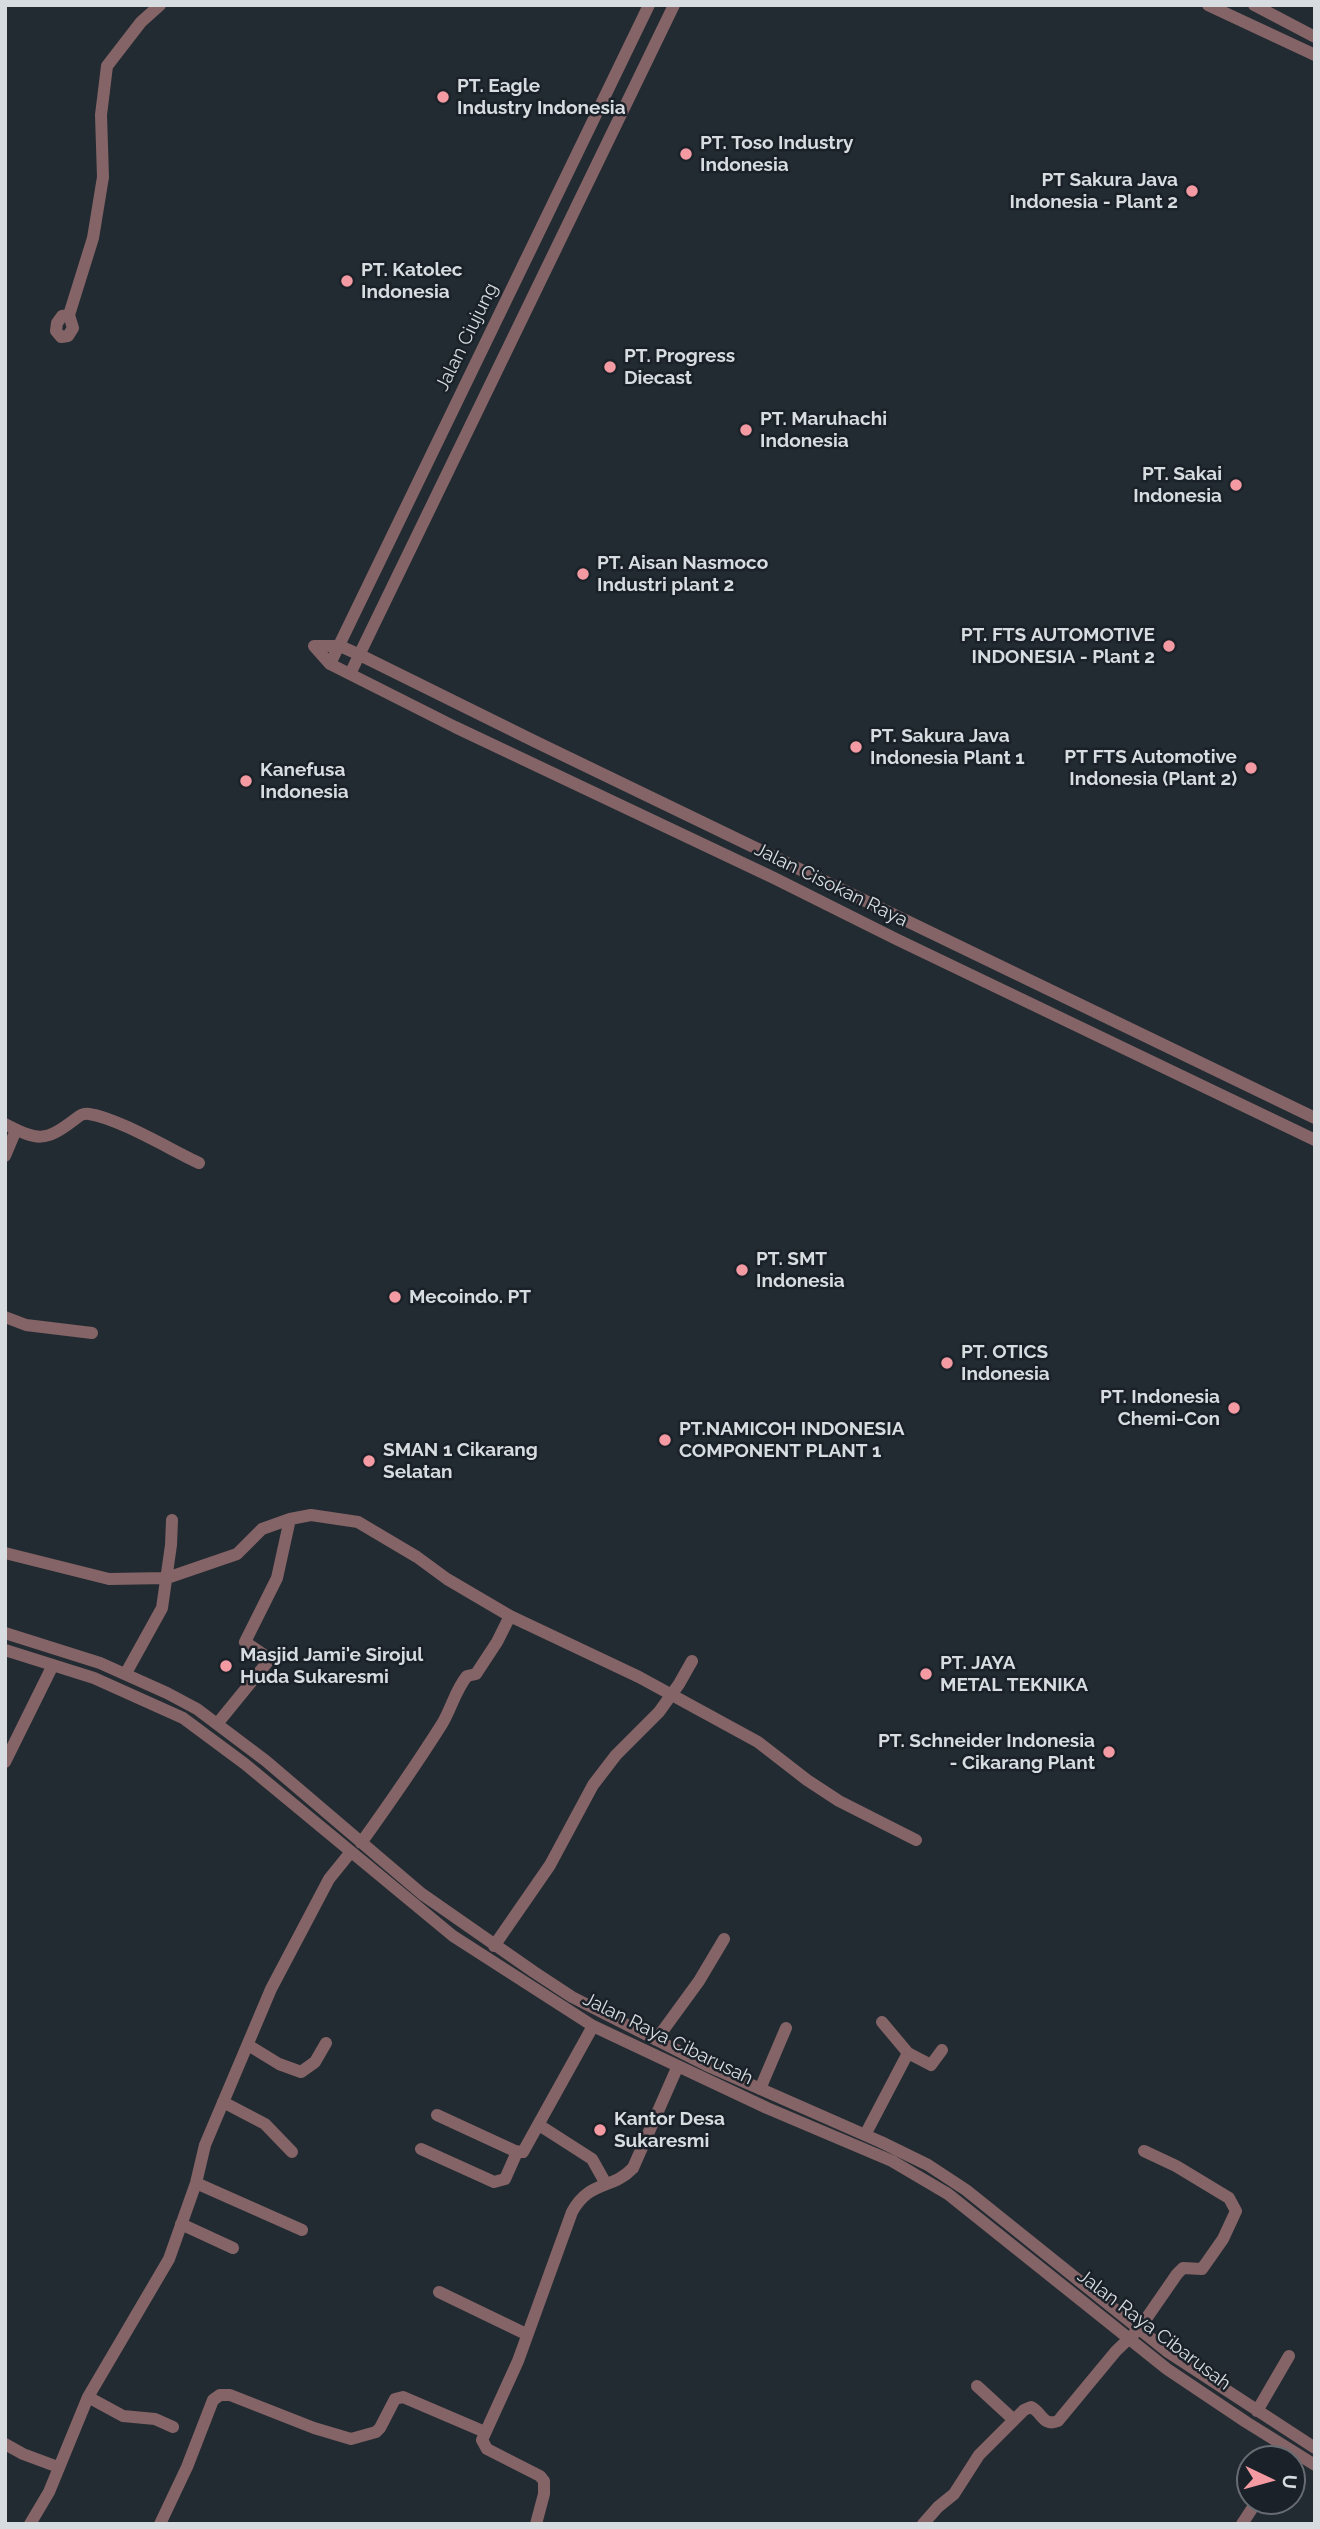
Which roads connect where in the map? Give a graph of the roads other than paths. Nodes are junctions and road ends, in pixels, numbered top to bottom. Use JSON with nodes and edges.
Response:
{"nodes":[{"id":1,"x":160,"y":5,"type":"edge"},
{"id":2,"x":649,"y":5,"type":"edge"},
{"id":3,"x":674,"y":5,"type":"edge"},
{"id":4,"x":1208,"y":5,"type":"edge"},
{"id":5,"x":1254,"y":5,"type":"edge"},
{"id":6,"x":1315,"y":37,"type":"edge"},
{"id":7,"x":1314,"y":53,"type":"edge"},
{"id":8,"x":69,"y":314,"type":"dead end"},
{"id":9,"x":340,"y":646,"type":"junction"},
{"id":10,"x":360,"y":654,"type":"junction"},
{"id":11,"x":330,"y":664,"type":"junction"},
{"id":12,"x":350,"y":674,"type":"junction"},
{"id":13,"x":1315,"y":1118,"type":"edge"},
{"id":14,"x":11,"y":1127,"type":"edge"},
{"id":15,"x":1315,"y":1140,"type":"edge"},
{"id":16,"x":5,"y":1156,"type":"edge"},
{"id":17,"x":199,"y":1163,"type":"dead end"},
{"id":18,"x":5,"y":1317,"type":"edge"},
{"id":19,"x":92,"y":1333,"type":"dead end"},
{"id":20,"x":290,"y":1519,"type":"junction"},
{"id":21,"x":172,"y":1520,"type":"dead end"},
{"id":22,"x":5,"y":1553,"type":"edge"},
{"id":23,"x":167,"y":1578,"type":"junction"},
{"id":24,"x":510,"y":1616,"type":"junction"},
{"id":25,"x":5,"y":1633,"type":"edge"},
{"id":26,"x":7,"y":1654,"type":"edge"},
{"id":27,"x":692,"y":1661,"type":"dead end"},
{"id":28,"x":53,"y":1665,"type":"junction"},
{"id":29,"x":126,"y":1674,"type":"junction"},
{"id":30,"x":140,"y":1680,"type":"junction"},
{"id":31,"x":134,"y":1695,"type":"junction"},
{"id":32,"x":673,"y":1695,"type":"junction"},
{"id":33,"x":200,"y":1711,"type":"junction"},
{"id":34,"x":192,"y":1724,"type":"junction"},
{"id":35,"x":217,"y":1724,"type":"junction"},
{"id":36,"x":5,"y":1762,"type":"edge"},
{"id":37,"x":915,"y":1840,"type":"dead end"},
{"id":38,"x":361,"y":1843,"type":"junction"},
{"id":39,"x":350,"y":1853,"type":"junction"},
{"id":40,"x":724,"y":1939,"type":"dead end"},
{"id":41,"x":494,"y":1945,"type":"junction"},
{"id":42,"x":882,"y":2022,"type":"dead end"},
{"id":43,"x":593,"y":2026,"type":"junction"},
{"id":44,"x":786,"y":2028,"type":"dead end"},
{"id":45,"x":657,"y":2041,"type":"junction"},
{"id":46,"x":326,"y":2043,"type":"dead end"},
{"id":47,"x":248,"y":2045,"type":"junction"},
{"id":48,"x":942,"y":2050,"type":"dead end"},
{"id":49,"x":908,"y":2053,"type":"junction"},
{"id":50,"x":651,"y":2054,"type":"junction"},
{"id":51,"x":677,"y":2068,"type":"junction"},
{"id":52,"x":760,"y":2089,"type":"junction"},
{"id":53,"x":223,"y":2102,"type":"junction"},
{"id":54,"x":437,"y":2115,"type":"dead end"},
{"id":55,"x":540,"y":2125,"type":"junction"},
{"id":56,"x":865,"y":2135,"type":"junction"},
{"id":57,"x":421,"y":2149,"type":"dead end"},
{"id":58,"x":1144,"y":2151,"type":"dead end"},
{"id":59,"x":292,"y":2152,"type":"dead end"},
{"id":60,"x":517,"y":2152,"type":"junction"},
{"id":61,"x":195,"y":2183,"type":"junction"},
{"id":62,"x":606,"y":2183,"type":"junction"},
{"id":63,"x":181,"y":2224,"type":"junction"},
{"id":64,"x":302,"y":2230,"type":"dead end"},
{"id":65,"x":233,"y":2248,"type":"dead end"},
{"id":66,"x":439,"y":2292,"type":"dead end"},
{"id":67,"x":1139,"y":2329,"type":"junction"},
{"id":68,"x":526,"y":2334,"type":"junction"},
{"id":69,"x":1128,"y":2339,"type":"junction"},
{"id":70,"x":1289,"y":2356,"type":"dead end"},
{"id":71,"x":977,"y":2386,"type":"dead end"},
{"id":72,"x":88,"y":2397,"type":"junction"},
{"id":73,"x":1257,"y":2411,"type":"junction"},
{"id":74,"x":1013,"y":2420,"type":"junction"},
{"id":75,"x":173,"y":2427,"type":"dead end"},
{"id":76,"x":485,"y":2432,"type":"junction"},
{"id":77,"x":5,"y":2444,"type":"edge"},
{"id":78,"x":1275,"y":2445,"type":"edge"},
{"id":79,"x":1315,"y":2448,"type":"edge"},
{"id":80,"x":58,"y":2467,"type":"junction"},
{"id":81,"x":30,"y":2524,"type":"edge"},
{"id":82,"x":160,"y":2524,"type":"edge"},
{"id":83,"x":536,"y":2524,"type":"edge"},
{"id":84,"x":923,"y":2524,"type":"edge"}],
"edges":[{"from":1,"to":8,"type":"street"},
{"from":2,"to":9,"type":"street","name":"Jalan Ciujung"},
{"from":3,"to":10,"type":"street"},
{"from":4,"to":7,"type":"street"},
{"from":5,"to":6,"type":"street"},
{"from":9,"to":10,"type":"street","name":"Jalan Cisokan Raya"},
{"from":9,"to":11,"type":"street","name":"Jalan Ciujung"},
{"from":9,"to":11,"type":"street"},
{"from":10,"to":12,"type":"street"},
{"from":10,"to":13,"type":"street","name":"Jalan Cisokan Raya"},
{"from":11,"to":12,"type":"street","name":"Jalan Cisokan Raya"},
{"from":12,"to":15,"type":"street","name":"Jalan Cisokan Raya"},
{"from":14,"to":16,"type":"street"},
{"from":14,"to":17,"type":"street"},
{"from":18,"to":19,"type":"street"},
{"from":20,"to":23,"type":"street"},
{"from":20,"to":24,"type":"street"},
{"from":20,"to":35,"type":"street"},
{"from":21,"to":23,"type":"street"},
{"from":22,"to":23,"type":"street"},
{"from":23,"to":29,"type":"street"},
{"from":24,"to":32,"type":"street"},
{"from":24,"to":38,"type":"street"},
{"from":25,"to":29,"type":"street","name":"Jalan Raya Cibarusah"},
{"from":26,"to":28,"type":"street","name":"Jalan Raya Cibarusah"},
{"from":27,"to":32,"type":"street"},
{"from":28,"to":31,"type":"street","name":"Jalan Raya Cibarusah"},
{"from":28,"to":36,"type":"street"},
{"from":29,"to":30,"type":"street","name":"Jalan Raya Cibarusah"},
{"from":30,"to":31,"type":"street"},
{"from":30,"to":33,"type":"street","name":"Jalan Raya Cibarusah"},
{"from":31,"to":34,"type":"street","name":"Jalan Raya Cibarusah"},
{"from":32,"to":37,"type":"street"},
{"from":32,"to":41,"type":"street"},
{"from":33,"to":34,"type":"street"},
{"from":33,"to":35,"type":"street","name":"Jalan Raya Cibarusah"},
{"from":34,"to":39,"type":"street","name":"Jalan Raya Cibarusah"},
{"from":35,"to":38,"type":"street","name":"Jalan Raya Cibarusah"},
{"from":38,"to":41,"type":"street","name":"Jalan Raya Cibarusah"},
{"from":39,"to":43,"type":"street","name":"Jalan Raya Cibarusah"},
{"from":39,"to":47,"type":"street"},
{"from":40,"to":45,"type":"street"},
{"from":41,"to":45,"type":"street","name":"Jalan Raya Cibarusah"},
{"from":42,"to":49,"type":"street"},
{"from":43,"to":50,"type":"street","name":"Jalan Raya Cibarusah"},
{"from":43,"to":55,"type":"street"},
{"from":44,"to":52,"type":"street"},
{"from":45,"to":50,"type":"street"},
{"from":45,"to":52,"type":"street","name":"Jalan Raya Cibarusah"},
{"from":46,"to":47,"type":"street"},
{"from":47,"to":53,"type":"street"},
{"from":48,"to":49,"type":"street"},
{"from":49,"to":56,"type":"street"},
{"from":50,"to":51,"type":"street","name":"Jalan Raya Cibarusah"},
{"from":51,"to":62,"type":"street"},
{"from":51,"to":69,"type":"street","name":"Jalan Raya Cibarusah"},
{"from":52,"to":56,"type":"street","name":"Jalan Raya Cibarusah"},
{"from":53,"to":59,"type":"street"},
{"from":53,"to":61,"type":"street"},
{"from":54,"to":60,"type":"street"},
{"from":55,"to":60,"type":"street"},
{"from":55,"to":62,"type":"street"},
{"from":56,"to":67,"type":"street","name":"Jalan Raya Cibarusah"},
{"from":57,"to":60,"type":"street"},
{"from":58,"to":67,"type":"street"},
{"from":61,"to":63,"type":"street"},
{"from":61,"to":64,"type":"street"},
{"from":62,"to":68,"type":"street"},
{"from":63,"to":65,"type":"street"},
{"from":63,"to":72,"type":"street"},
{"from":66,"to":68,"type":"street"},
{"from":67,"to":69,"type":"street"},
{"from":67,"to":73,"type":"street","name":"Jalan Raya Cibarusah"},
{"from":68,"to":76,"type":"street"},
{"from":69,"to":74,"type":"street"},
{"from":69,"to":78,"type":"street","name":"Jalan Raya Cibarusah"},
{"from":70,"to":73,"type":"street"},
{"from":71,"to":74,"type":"street"},
{"from":72,"to":75,"type":"street"},
{"from":72,"to":80,"type":"street"},
{"from":73,"to":79,"type":"street","name":"Jalan Raya Cibarusah"},
{"from":74,"to":84,"type":"street"},
{"from":76,"to":82,"type":"street"},
{"from":76,"to":83,"type":"street"},
{"from":77,"to":80,"type":"street"},
{"from":80,"to":81,"type":"street"}]}
